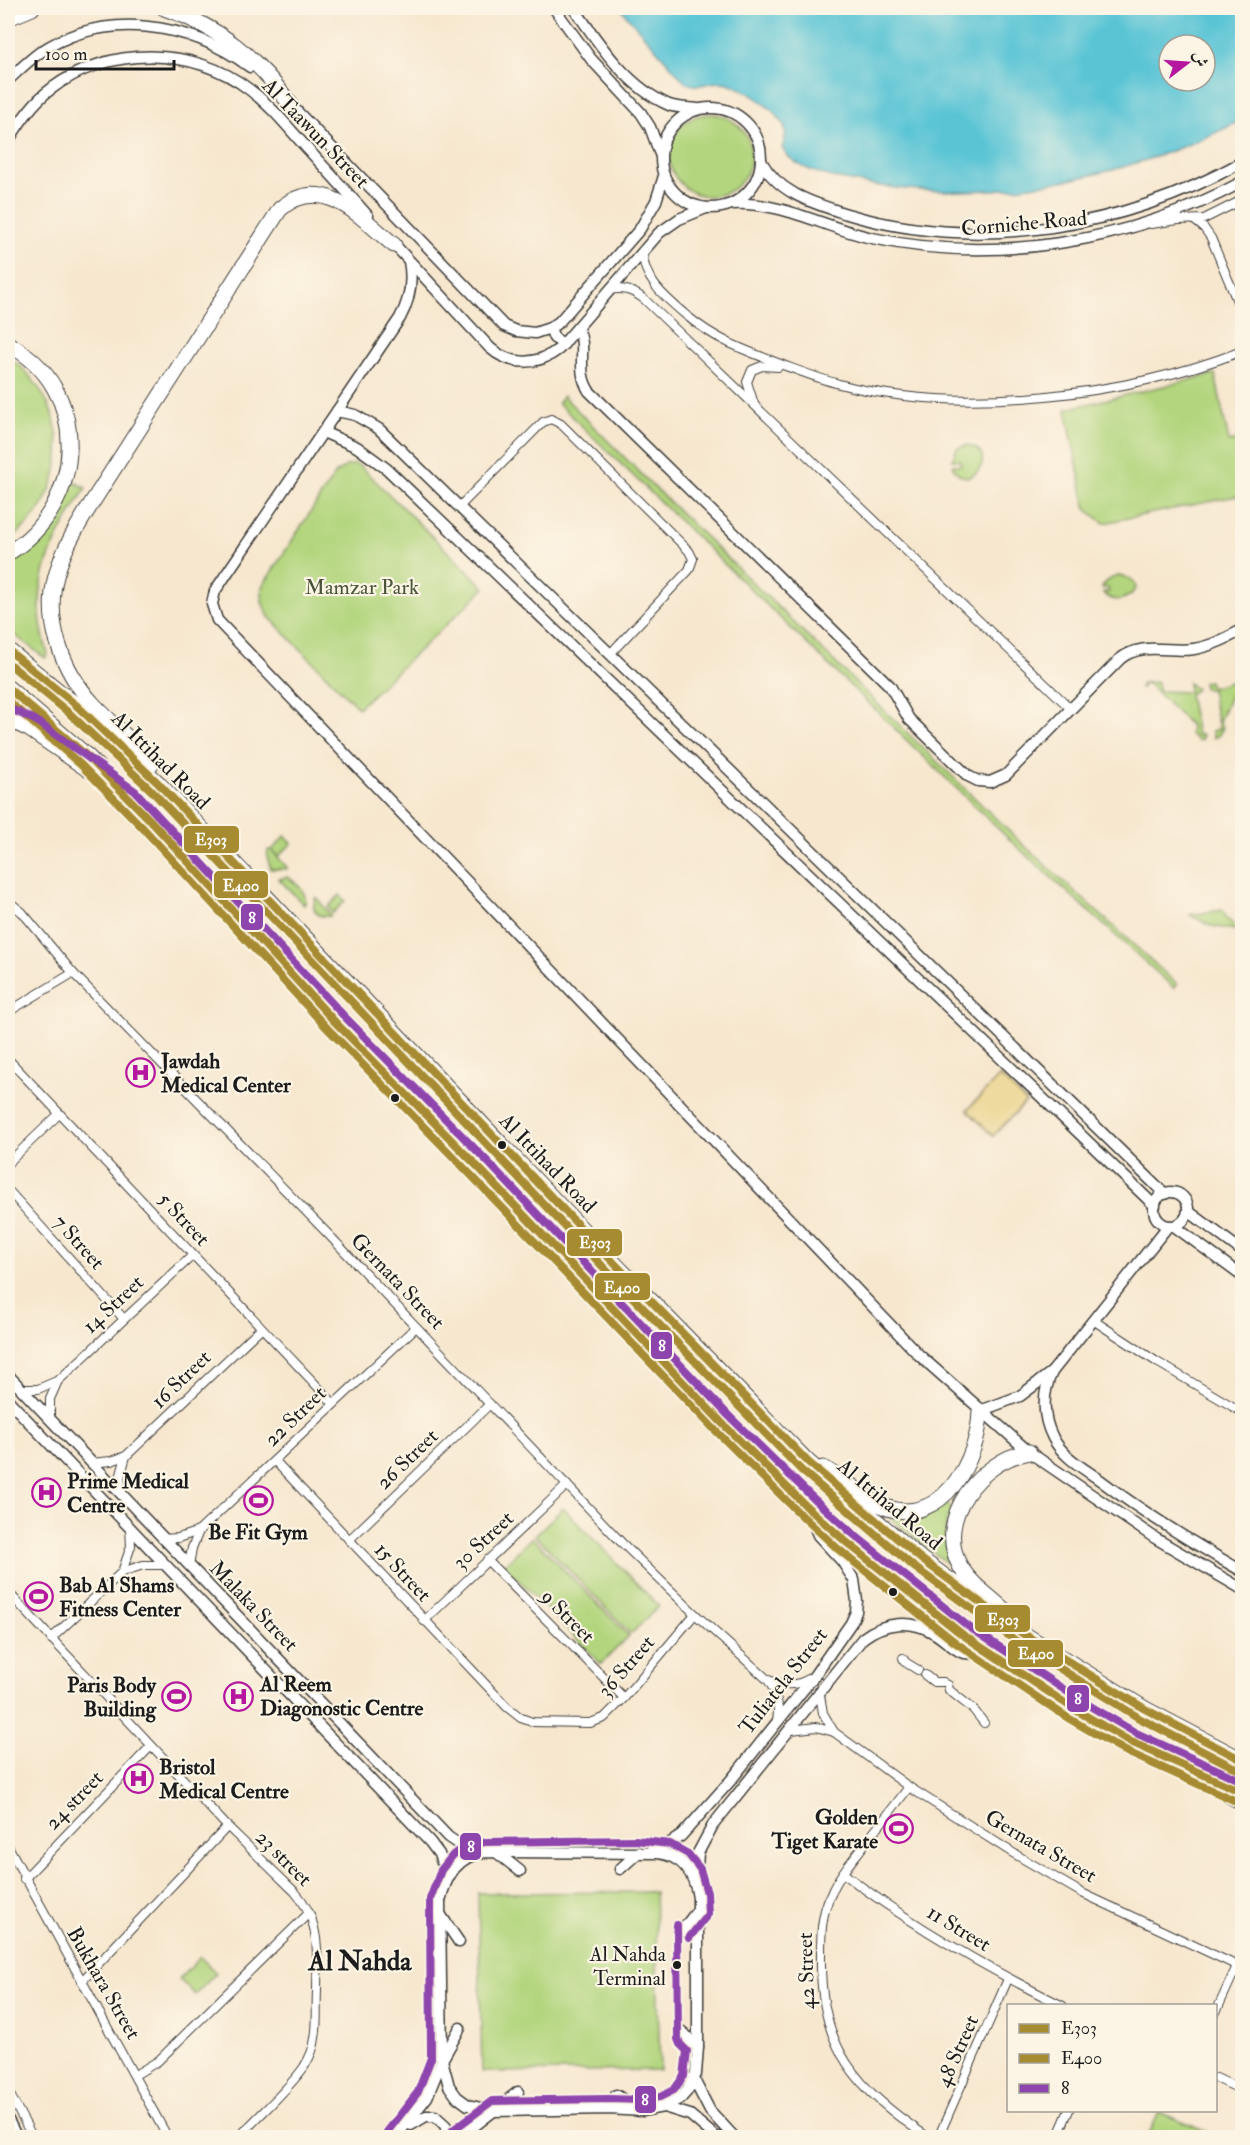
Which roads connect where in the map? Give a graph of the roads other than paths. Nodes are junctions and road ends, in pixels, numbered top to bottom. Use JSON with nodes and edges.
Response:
{"nodes":[{"id":1,"x":32,"y":8,"type":"edge"},
{"id":2,"x":164,"y":8,"type":"edge"},
{"id":3,"x":554,"y":8,"type":"edge"},
{"id":4,"x":574,"y":8,"type":"edge"},
{"id":5,"x":8,"y":18,"type":"edge"},
{"id":6,"x":8,"y":80,"type":"edge"},
{"id":7,"x":291,"y":104,"type":"junction"},
{"id":8,"x":700,"y":109,"type":"junction"},
{"id":9,"x":8,"y":141,"type":"edge"},
{"id":10,"x":661,"y":156,"type":"junction"},
{"id":11,"x":761,"y":161,"type":"junction"},
{"id":12,"x":1242,"y":162,"type":"edge"},
{"id":13,"x":664,"y":176,"type":"junction"},
{"id":14,"x":1242,"y":182,"type":"edge"},
{"id":15,"x":1242,"y":200,"type":"edge"},
{"id":16,"x":732,"y":204,"type":"junction"},
{"id":17,"x":706,"y":208,"type":"junction"},
{"id":18,"x":1214,"y":215,"type":"junction"},
{"id":19,"x":1194,"y":220,"type":"junction"},
{"id":20,"x":1138,"y":225,"type":"junction"},
{"id":21,"x":1211,"y":238,"type":"junction"},
{"id":22,"x":394,"y":245,"type":"junction"},
{"id":23,"x":643,"y":250,"type":"junction"},
{"id":24,"x":409,"y":261,"type":"junction"},
{"id":25,"x":610,"y":290,"type":"junction"},
{"id":26,"x":1242,"y":313,"type":"edge"},
{"id":27,"x":550,"y":328,"type":"junction"},
{"id":28,"x":578,"y":328,"type":"junction"},
{"id":29,"x":8,"y":344,"type":"edge"},
{"id":30,"x":564,"y":344,"type":"junction"},
{"id":31,"x":1242,"y":351,"type":"edge"},
{"id":32,"x":746,"y":352,"type":"junction"},
{"id":33,"x":791,"y":368,"type":"junction"},
{"id":34,"x":750,"y":374,"type":"junction"},
{"id":35,"x":729,"y":381,"type":"junction"},
{"id":36,"x":755,"y":407,"type":"junction"},
{"id":37,"x":337,"y":411,"type":"junction"},
{"id":38,"x":323,"y":432,"type":"junction"},
{"id":39,"x":459,"y":507,"type":"junction"},
{"id":40,"x":8,"y":553,"type":"edge"},
{"id":41,"x":1242,"y":630,"type":"edge"},
{"id":42,"x":8,"y":650,"type":"edge"},
{"id":43,"x":610,"y":654,"type":"junction"},
{"id":44,"x":8,"y":688,"type":"edge"},
{"id":45,"x":1071,"y":710,"type":"junction"},
{"id":46,"x":8,"y":719,"type":"edge"},
{"id":47,"x":158,"y":783,"type":"junction"},
{"id":48,"x":128,"y":798,"type":"junction"},
{"id":49,"x":8,"y":901,"type":"edge"},
{"id":50,"x":74,"y":973,"type":"junction"},
{"id":51,"x":8,"y":1012,"type":"edge"},
{"id":52,"x":8,"y":1059,"type":"edge"},
{"id":53,"x":59,"y":1114,"type":"junction"},
{"id":54,"x":8,"y":1163,"type":"edge"},
{"id":55,"x":8,"y":1190,"type":"edge"},
{"id":56,"x":1165,"y":1194,"type":"junction"},
{"id":57,"x":1155,"y":1206,"type":"junction"},
{"id":58,"x":1188,"y":1211,"type":"junction"},
{"id":59,"x":1171,"y":1226,"type":"junction"},
{"id":60,"x":1242,"y":1251,"type":"edge"},
{"id":61,"x":193,"y":1254,"type":"junction"},
{"id":62,"x":1242,"y":1276,"type":"edge"},
{"id":63,"x":124,"y":1319,"type":"junction"},
{"id":64,"x":1093,"y":1320,"type":"junction"},
{"id":65,"x":416,"y":1327,"type":"junction"},
{"id":66,"x":261,"y":1328,"type":"junction"},
{"id":67,"x":1052,"y":1372,"type":"junction"},
{"id":68,"x":8,"y":1376,"type":"edge"},
{"id":69,"x":59,"y":1380,"type":"junction"},
{"id":70,"x":21,"y":1389,"type":"junction"},
{"id":71,"x":8,"y":1400,"type":"edge"},
{"id":72,"x":334,"y":1404,"type":"junction"},
{"id":73,"x":490,"y":1404,"type":"junction"},
{"id":74,"x":980,"y":1411,"type":"junction"},
{"id":75,"x":1242,"y":1412,"type":"edge"},
{"id":76,"x":50,"y":1419,"type":"junction"},
{"id":77,"x":1029,"y":1452,"type":"junction"},
{"id":78,"x":126,"y":1456,"type":"junction"},
{"id":79,"x":275,"y":1461,"type":"junction"},
{"id":80,"x":92,"y":1462,"type":"junction"},
{"id":81,"x":808,"y":1462,"type":"junction"},
{"id":82,"x":567,"y":1485,"type":"junction"},
{"id":83,"x":123,"y":1496,"type":"junction"},
{"id":84,"x":806,"y":1506,"type":"junction"},
{"id":85,"x":130,"y":1528,"type":"junction"},
{"id":86,"x":200,"y":1531,"type":"junction"},
{"id":87,"x":162,"y":1539,"type":"junction"},
{"id":88,"x":349,"y":1540,"type":"junction"},
{"id":89,"x":487,"y":1560,"type":"junction"},
{"id":90,"x":165,"y":1565,"type":"junction"},
{"id":91,"x":189,"y":1566,"type":"junction"},
{"id":92,"x":1242,"y":1571,"type":"edge"},
{"id":93,"x":122,"y":1572,"type":"junction"},
{"id":94,"x":1242,"y":1589,"type":"edge"},
{"id":95,"x":8,"y":1592,"type":"edge"},
{"id":96,"x":695,"y":1614,"type":"junction"},
{"id":97,"x":424,"y":1621,"type":"junction"},
{"id":98,"x":1022,"y":1633,"type":"junction"},
{"id":99,"x":51,"y":1638,"type":"junction"},
{"id":100,"x":840,"y":1639,"type":"junction"},
{"id":101,"x":989,"y":1653,"type":"junction"},
{"id":102,"x":849,"y":1655,"type":"junction"},
{"id":103,"x":903,"y":1658,"type":"dead end"},
{"id":104,"x":814,"y":1676,"type":"junction"},
{"id":105,"x":768,"y":1680,"type":"junction"},
{"id":106,"x":820,"y":1695,"type":"junction"},
{"id":107,"x":624,"y":1698,"type":"junction"},
{"id":108,"x":507,"y":1707,"type":"joint"},
{"id":109,"x":777,"y":1721,"type":"junction"},
{"id":110,"x":984,"y":1723,"type":"dead end"},
{"id":111,"x":791,"y":1730,"type":"junction"},
{"id":112,"x":834,"y":1732,"type":"junction"},
{"id":113,"x":150,"y":1747,"type":"junction"},
{"id":114,"x":1160,"y":1756,"type":"junction"},
{"id":115,"x":1242,"y":1760,"type":"edge"},
{"id":116,"x":731,"y":1780,"type":"junction"},
{"id":117,"x":909,"y":1787,"type":"junction"},
{"id":118,"x":1242,"y":1792,"type":"edge"},
{"id":119,"x":1242,"y":1804,"type":"edge"},
{"id":120,"x":726,"y":1809,"type":"junction"},
{"id":121,"x":227,"y":1827,"type":"junction"},
{"id":122,"x":8,"y":1846,"type":"edge"},
{"id":123,"x":496,"y":1852,"type":"junction"},
{"id":124,"x":643,"y":1852,"type":"junction"},
{"id":125,"x":478,"y":1853,"type":"junction"},
{"id":126,"x":620,"y":1869,"type":"dead end"},
{"id":127,"x":520,"y":1870,"type":"dead end"},
{"id":128,"x":843,"y":1873,"type":"junction"},
{"id":129,"x":447,"y":1877,"type":"junction"},
{"id":130,"x":24,"y":1879,"type":"junction"},
{"id":131,"x":696,"y":1886,"type":"junction"},
{"id":132,"x":698,"y":1910,"type":"junction"},
{"id":133,"x":309,"y":1913,"type":"junction"},
{"id":134,"x":440,"y":1914,"type":"junction"},
{"id":135,"x":681,"y":1932,"type":"dead end"},
{"id":136,"x":459,"y":1942,"type":"dead end"},
{"id":137,"x":1240,"y":1967,"type":"edge"},
{"id":138,"x":1008,"y":1978,"type":"junction"},
{"id":139,"x":82,"y":1981,"type":"junction"},
{"id":140,"x":1059,"y":2004,"type":"edge"},
{"id":141,"x":1217,"y":2008,"type":"edge"},
{"id":142,"x":460,"y":2028,"type":"dead end"},
{"id":143,"x":681,"y":2031,"type":"dead end"},
{"id":144,"x":698,"y":2047,"type":"junction"},
{"id":145,"x":442,"y":2060,"type":"junction"},
{"id":146,"x":135,"y":2075,"type":"junction"},
{"id":147,"x":1217,"y":2079,"type":"edge"},
{"id":148,"x":694,"y":2080,"type":"junction"},
{"id":149,"x":1242,"y":2090,"type":"edge"},
{"id":150,"x":8,"y":2091,"type":"edge"},
{"id":151,"x":518,"y":2092,"type":"dead end"},
{"id":152,"x":616,"y":2095,"type":"dead end"},
{"id":153,"x":663,"y":2107,"type":"junction"},
{"id":154,"x":495,"y":2111,"type":"junction"},
{"id":155,"x":642,"y":2111,"type":"junction"},
{"id":156,"x":1068,"y":2112,"type":"edge"},
{"id":157,"x":8,"y":2120,"type":"edge"},
{"id":158,"x":398,"y":2135,"type":"edge"},
{"id":159,"x":17,"y":2138,"type":"edge"},
{"id":160,"x":33,"y":2138,"type":"edge"},
{"id":161,"x":168,"y":2138,"type":"edge"},
{"id":162,"x":238,"y":2138,"type":"edge"},
{"id":163,"x":446,"y":2138,"type":"edge"},
{"id":164,"x":459,"y":2138,"type":"edge"},
{"id":165,"x":717,"y":2138,"type":"edge"},
{"id":166,"x":735,"y":2138,"type":"edge"},
{"id":167,"x":929,"y":2138,"type":"edge"},
{"id":168,"x":938,"y":2138,"type":"edge"},
{"id":169,"x":1057,"y":2138,"type":"edge"}],
"edges":[{"from":1,"to":5,"type":"highway"},
{"from":2,"to":7,"type":"highway"},
{"from":3,"to":10,"type":"street"},
{"from":4,"to":8,"type":"street"},
{"from":6,"to":7,"type":"street","name":"Al Taawun Street"},
{"from":7,"to":27,"type":"street","name":"Al Taawun Street"},
{"from":8,"to":10,"type":"street"},
{"from":8,"to":11,"type":"street"},
{"from":9,"to":22,"type":"street","name":"Al Taawun Street"},
{"from":10,"to":13,"type":"street"},
{"from":11,"to":12,"type":"street","name":"Corniche Road"},
{"from":11,"to":16,"type":"street"},
{"from":13,"to":17,"type":"street"},
{"from":13,"to":27,"type":"street"},
{"from":14,"to":20,"type":"street","name":"Corniche Road"},
{"from":15,"to":18,"type":"street"},
{"from":16,"to":17,"type":"street"},
{"from":16,"to":20,"type":"street","name":"Corniche Road"},
{"from":17,"to":23,"type":"street","name":"Al Taawun Street"},
{"from":18,"to":19,"type":"street"},
{"from":18,"to":21,"type":"street"},
{"from":19,"to":20,"type":"street"},
{"from":19,"to":21,"type":"street"},
{"from":21,"to":26,"type":"street"},
{"from":22,"to":24,"type":"street","name":"Al Taawun Street"},
{"from":22,"to":47,"type":"highway"},
{"from":23,"to":25,"type":"street","name":"Al Taawun Street"},
{"from":23,"to":32,"type":"street"},
{"from":24,"to":30,"type":"street","name":"Al Taawun Street"},
{"from":24,"to":37,"type":"street"},
{"from":25,"to":28,"type":"street","name":"Al Taawun Street"},
{"from":25,"to":35,"type":"street"},
{"from":27,"to":30,"type":"street"},
{"from":28,"to":30,"type":"street","name":"Al Taawun Street"},
{"from":28,"to":45,"type":"street"},
{"from":29,"to":40,"type":"highway"},
{"from":31,"to":33,"type":"street"},
{"from":32,"to":33,"type":"street"},
{"from":32,"to":34,"type":"street"},
{"from":33,"to":34,"type":"street"},
{"from":34,"to":35,"type":"street"},
{"from":34,"to":36,"type":"street"},
{"from":35,"to":36,"type":"street"},
{"from":36,"to":45,"type":"street"},
{"from":37,"to":38,"type":"street"},
{"from":37,"to":39,"type":"street"},
{"from":38,"to":57,"type":"street"},
{"from":38,"to":74,"type":"street"},
{"from":39,"to":43,"type":"street"},
{"from":39,"to":43,"type":"street"},
{"from":41,"to":45,"type":"street"},
{"from":42,"to":47,"type":"highway","name":"Al Ittihad Road"},
{"from":43,"to":56,"type":"street"},
{"from":44,"to":48,"type":"highway"},
{"from":46,"to":48,"type":"highway"},
{"from":47,"to":81,"type":"highway","name":"Al Ittihad Road"},
{"from":48,"to":84,"type":"highway"},
{"from":49,"to":50,"type":"street","name":"Gernata Street"},
{"from":50,"to":51,"type":"street"},
{"from":50,"to":65,"type":"street","name":"Gernata Street"},
{"from":52,"to":53,"type":"street","name":"5 Street"},
{"from":53,"to":54,"type":"street"},
{"from":53,"to":61,"type":"street","name":"5 Street"},
{"from":55,"to":63,"type":"street","name":"7 Street"},
{"from":56,"to":57,"type":"street"},
{"from":56,"to":58,"type":"street"},
{"from":57,"to":59,"type":"street"},
{"from":58,"to":59,"type":"street"},
{"from":58,"to":60,"type":"street"},
{"from":59,"to":62,"type":"street"},
{"from":59,"to":64,"type":"street"},
{"from":61,"to":63,"type":"street","name":"14 Street"},
{"from":61,"to":66,"type":"street","name":"5 Street"},
{"from":63,"to":69,"type":"street","name":"14 Street"},
{"from":64,"to":67,"type":"street"},
{"from":64,"to":75,"type":"street"},
{"from":65,"to":72,"type":"street","name":"22 Street"},
{"from":65,"to":73,"type":"street","name":"Gernata Street"},
{"from":66,"to":72,"type":"street","name":"5 Street"},
{"from":66,"to":78,"type":"street","name":"16 Street"},
{"from":67,"to":74,"type":"street"},
{"from":67,"to":92,"type":"street"},
{"from":68,"to":70,"type":"street","name":"Malaka Street"},
{"from":69,"to":70,"type":"street","name":"14 Street"},
{"from":69,"to":76,"type":"street","name":"14 Street"},
{"from":70,"to":76,"type":"street","name":"Malaka Street"},
{"from":71,"to":85,"type":"street","name":"Malaka Street"},
{"from":72,"to":79,"type":"street","name":"22 Street"},
{"from":73,"to":82,"type":"street","name":"Gernata Street"},
{"from":73,"to":88,"type":"street","name":"26 Street"},
{"from":74,"to":77,"type":"street"},
{"from":74,"to":81,"type":"highway"},
{"from":76,"to":80,"type":"street","name":"Malaka Street"},
{"from":77,"to":94,"type":"street"},
{"from":77,"to":98,"type":"highway"},
{"from":78,"to":80,"type":"street"},
{"from":78,"to":83,"type":"street"},
{"from":79,"to":86,"type":"street","name":"22 Street"},
{"from":79,"to":88,"type":"street","name":"15 Street"},
{"from":80,"to":83,"type":"street","name":"Malaka Street"},
{"from":81,"to":98,"type":"highway","name":"Al Ittihad Road"},
{"from":82,"to":89,"type":"street","name":"30 Street"},
{"from":82,"to":96,"type":"street","name":"Gernata Street"},
{"from":83,"to":87,"type":"street","name":"Malaka Street"},
{"from":84,"to":100,"type":"street","name":"Tuliatela Street"},
{"from":84,"to":101,"type":"highway"},
{"from":85,"to":90,"type":"street","name":"Malaka Street"},
{"from":85,"to":93,"type":"street"},
{"from":86,"to":87,"type":"street","name":"22 Street"},
{"from":86,"to":91,"type":"street","name":"22 Street"},
{"from":87,"to":91,"type":"street","name":"Malaka Street"},
{"from":88,"to":97,"type":"street","name":"15 Street"},
{"from":89,"to":97,"type":"street","name":"30 Street"},
{"from":89,"to":107,"type":"street","name":"9 Street"},
{"from":90,"to":93,"type":"street"},
{"from":90,"to":129,"type":"street","name":"Malaka Street"},
{"from":91,"to":125,"type":"street","name":"Malaka Street"},
{"from":93,"to":99,"type":"street"},
{"from":95,"to":99,"type":"street","name":"23 street"},
{"from":96,"to":105,"type":"street","name":"Gernata Street"},
{"from":96,"to":107,"type":"street","name":"36 Street"},
{"from":97,"to":108,"type":"street","name":"15 Street"},
{"from":98,"to":115,"type":"highway","name":"Al Ittihad Road"},
{"from":99,"to":113,"type":"street","name":"23 street"},
{"from":100,"to":102,"type":"street"},
{"from":100,"to":104,"type":"street","name":"Tuliatela Street"},
{"from":101,"to":102,"type":"street","name":"Tuliatela Street"},
{"from":101,"to":114,"type":"highway"},
{"from":102,"to":106,"type":"street","name":"Tuliatela Street"},
{"from":103,"to":110,"type":"street"},
{"from":104,"to":105,"type":"street"},
{"from":104,"to":109,"type":"street","name":"Tuliatela Street"},
{"from":105,"to":109,"type":"street","name":"Gernata Street"},
{"from":106,"to":111,"type":"street","name":"Tuliatela Street"},
{"from":106,"to":112,"type":"street","name":"Gernata Street"},
{"from":107,"to":108,"type":"street","name":"36 Street"},
{"from":109,"to":116,"type":"street","name":"Tuliatela Street"},
{"from":111,"to":112,"type":"street","name":"Gernata Street"},
{"from":111,"to":120,"type":"street","name":"Tuliatela Street"},
{"from":112,"to":117,"type":"street","name":"Gernata Street"},
{"from":113,"to":121,"type":"street","name":"23 street"},
{"from":113,"to":130,"type":"street","name":"24 street"},
{"from":114,"to":118,"type":"highway"},
{"from":114,"to":119,"type":"main road"},
{"from":116,"to":120,"type":"street"},
{"from":116,"to":124,"type":"street","name":"Tuliatela Street"},
{"from":117,"to":128,"type":"street","name":"42 Street"},
{"from":117,"to":137,"type":"street","name":"Gernata Street"},
{"from":120,"to":131,"type":"street","name":"Tuliatela Street"},
{"from":121,"to":133,"type":"street","name":"23 street"},
{"from":121,"to":139,"type":"street"},
{"from":122,"to":130,"type":"street","name":"Bukhara Street"},
{"from":123,"to":124,"type":"street"},
{"from":123,"to":125,"type":"street"},
{"from":123,"to":127,"type":"street"},
{"from":124,"to":126,"type":"street"},
{"from":124,"to":131,"type":"street"},
{"from":125,"to":129,"type":"street"},
{"from":128,"to":138,"type":"street","name":"11 Street"},
{"from":128,"to":167,"type":"street","name":"42 Street"},
{"from":129,"to":134,"type":"street"},
{"from":130,"to":139,"type":"street","name":"Bukhara Street"},
{"from":131,"to":132,"type":"street","name":"Tuliatela Street"},
{"from":132,"to":135,"type":"street"},
{"from":132,"to":144,"type":"street","name":"Tuliatela Street"},
{"from":133,"to":146,"type":"street"},
{"from":133,"to":162,"type":"street","name":"23 street"},
{"from":134,"to":136,"type":"street"},
{"from":134,"to":145,"type":"street"},
{"from":137,"to":141,"type":"street"},
{"from":138,"to":140,"type":"street","name":"11 Street"},
{"from":138,"to":168,"type":"street","name":"48 Street"},
{"from":139,"to":146,"type":"street","name":"Bukhara Street"},
{"from":142,"to":145,"type":"street"},
{"from":143,"to":144,"type":"street"},
{"from":144,"to":148,"type":"street","name":"Tuliatela Street"},
{"from":145,"to":154,"type":"street"},
{"from":145,"to":158,"type":"street"},
{"from":146,"to":161,"type":"street","name":"Bukhara Street"},
{"from":147,"to":149,"type":"street"},
{"from":148,"to":153,"type":"street"},
{"from":148,"to":166,"type":"street"},
{"from":150,"to":160,"type":"street"},
{"from":151,"to":154,"type":"street"},
{"from":152,"to":155,"type":"street"},
{"from":153,"to":155,"type":"street"},
{"from":153,"to":165,"type":"street"},
{"from":154,"to":155,"type":"street"},
{"from":154,"to":164,"type":"street"},
{"from":156,"to":169,"type":"street"},
{"from":157,"to":159,"type":"street"},
{"from":158,"to":163,"type":"street"}]}
